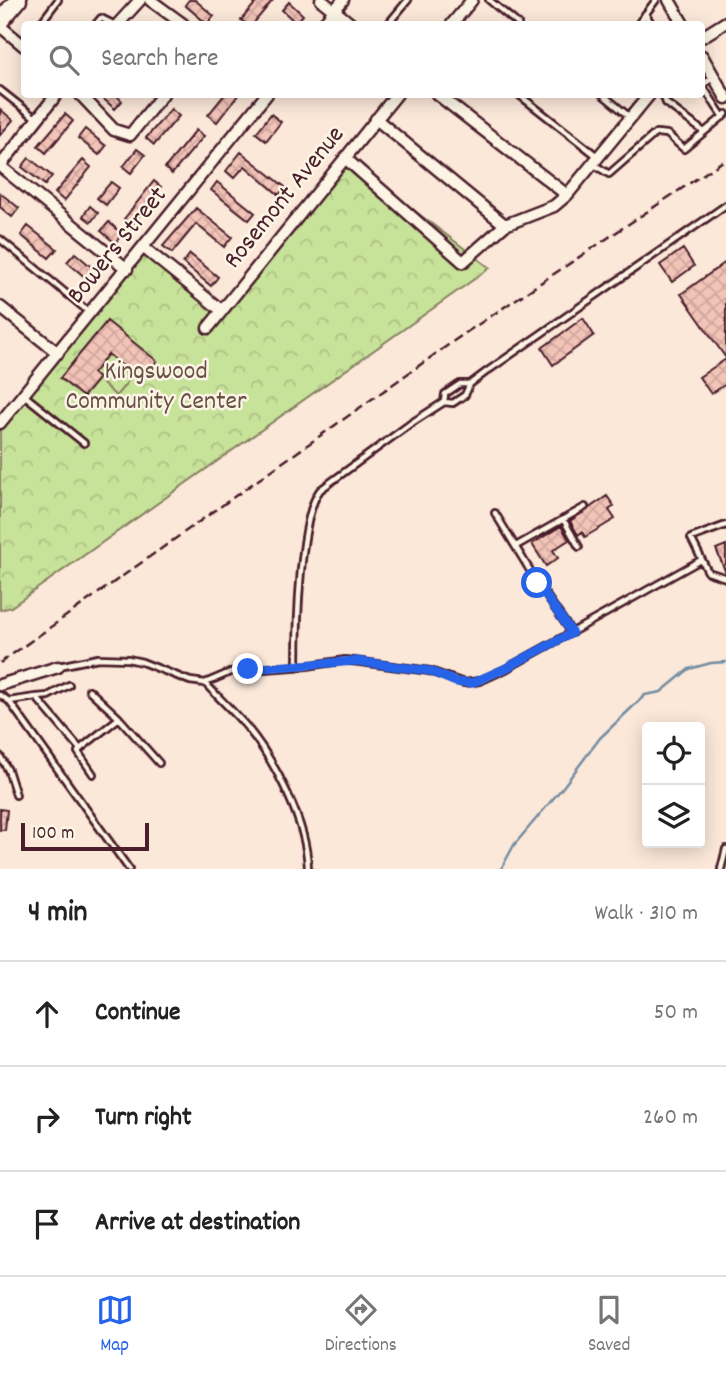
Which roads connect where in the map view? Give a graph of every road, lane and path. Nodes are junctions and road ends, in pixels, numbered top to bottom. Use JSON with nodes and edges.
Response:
{"nodes":[{"id":1,"x":18,"y":0,"type":"edge"},
{"id":2,"x":58,"y":0,"type":"edge"},
{"id":3,"x":140,"y":0,"type":"edge"},
{"id":4,"x":150,"y":0,"type":"edge"},
{"id":5,"x":321,"y":0,"type":"edge"},
{"id":6,"x":343,"y":0,"type":"edge"},
{"id":7,"x":408,"y":0,"type":"edge"},
{"id":8,"x":472,"y":0,"type":"edge"},
{"id":9,"x":489,"y":0,"type":"edge"},
{"id":10,"x":656,"y":0,"type":"edge"},
{"id":11,"x":669,"y":0,"type":"edge"},
{"id":12,"x":334,"y":10,"type":"junction"},
{"id":13,"x":645,"y":14,"type":"junction"},
{"id":14,"x":0,"y":20,"type":"edge"},
{"id":15,"x":42,"y":21,"type":"edge"},
{"id":16,"x":119,"y":21,"type":"edge"},
{"id":17,"x":179,"y":21,"type":"edge"},
{"id":18,"x":325,"y":21,"type":"edge"},
{"id":19,"x":347,"y":21,"type":"edge"},
{"id":20,"x":390,"y":21,"type":"edge"},
{"id":21,"x":454,"y":21,"type":"edge"},
{"id":22,"x":514,"y":21,"type":"edge"},
{"id":23,"x":640,"y":21,"type":"edge"},
{"id":24,"x":650,"y":21,"type":"edge"},
{"id":25,"x":681,"y":21,"type":"edge"},
{"id":26,"x":726,"y":22,"type":"edge"},
{"id":27,"x":0,"y":26,"type":"edge"},
{"id":28,"x":705,"y":35,"type":"edge"},
{"id":29,"x":21,"y":44,"type":"edge"},
{"id":30,"x":705,"y":61,"type":"edge"},
{"id":31,"x":714,"y":77,"type":"junction"},
{"id":32,"x":705,"y":83,"type":"edge"},
{"id":33,"x":705,"y":89,"type":"edge"},
{"id":34,"x":0,"y":90,"type":"edge"},
{"id":35,"x":54,"y":98,"type":"edge"},
{"id":36,"x":84,"y":98,"type":"edge"},
{"id":37,"x":160,"y":98,"type":"edge"},
{"id":38,"x":264,"y":98,"type":"edge"},
{"id":39,"x":394,"y":98,"type":"edge"},
{"id":40,"x":442,"y":98,"type":"edge"},
{"id":41,"x":523,"y":98,"type":"edge"},
{"id":42,"x":607,"y":98,"type":"edge"},
{"id":43,"x":647,"y":98,"type":"edge"},
{"id":44,"x":664,"y":98,"type":"edge"},
{"id":45,"x":726,"y":99,"type":"edge"},
{"id":46,"x":725,"y":116,"type":"edge"},
{"id":47,"x":631,"y":118,"type":"junction"},
{"id":48,"x":376,"y":119,"type":"junction"},
{"id":49,"x":37,"y":120,"type":"junction"},
{"id":50,"x":704,"y":132,"type":"junction"},
{"id":51,"x":345,"y":158,"type":"junction"},
{"id":52,"x":595,"y":161,"type":"junction"},
{"id":53,"x":0,"y":166,"type":"edge"},
{"id":54,"x":567,"y":195,"type":"junction"},
{"id":55,"x":726,"y":205,"type":"edge"},
{"id":56,"x":505,"y":226,"type":"junction"},
{"id":57,"x":0,"y":239,"type":"edge"},
{"id":58,"x":145,"y":248,"type":"junction"},
{"id":59,"x":127,"y":268,"type":"junction"},
{"id":60,"x":1,"y":309,"type":"edge"},
{"id":61,"x":221,"y":310,"type":"junction"},
{"id":62,"x":91,"y":313,"type":"junction"},
{"id":63,"x":208,"y":328,"type":"dead end"},
{"id":64,"x":58,"y":353,"type":"junction"},
{"id":65,"x":470,"y":384,"type":"junction"},
{"id":66,"x":24,"y":394,"type":"junction"},
{"id":67,"x":444,"y":402,"type":"junction"},
{"id":68,"x":0,"y":423,"type":"edge"},
{"id":69,"x":83,"y":443,"type":"dead end"},
{"id":70,"x":585,"y":507,"type":"dead end"},
{"id":71,"x":495,"y":513,"type":"dead end"},
{"id":72,"x":563,"y":519,"type":"junction"},
{"id":73,"x":726,"y":525,"type":"edge"},
{"id":74,"x":516,"y":546,"type":"junction"},
{"id":75,"x":579,"y":547,"type":"dead end"},
{"id":76,"x":701,"y":560,"type":"junction"},
{"id":77,"x":726,"y":578,"type":"edge"},
{"id":78,"x":572,"y":633,"type":"junction"},
{"id":79,"x":297,"y":666,"type":"junction"},
{"id":80,"x":58,"y":667,"type":"joint"},
{"id":81,"x":205,"y":682,"type":"junction"},
{"id":82,"x":0,"y":685,"type":"edge"},
{"id":83,"x":69,"y":685,"type":"dead end"},
{"id":84,"x":89,"y":690,"type":"dead end"},
{"id":85,"x":0,"y":695,"type":"edge"},
{"id":86,"x":36,"y":697,"type":"junction"},
{"id":87,"x":9,"y":701,"type":"junction"},
{"id":88,"x":119,"y":718,"type":"junction"},
{"id":89,"x":80,"y":749,"type":"junction"},
{"id":90,"x":0,"y":756,"type":"edge"},
{"id":91,"x":159,"y":763,"type":"dead end"},
{"id":92,"x":93,"y":774,"type":"dead end"},
{"id":93,"x":16,"y":795,"type":"dead end"},
{"id":94,"x":726,"y":849,"type":"edge"},
{"id":95,"x":128,"y":869,"type":"edge"},
{"id":96,"x":308,"y":869,"type":"edge"},
{"id":97,"x":722,"y":869,"type":"edge"}],
"edges":[{"from":1,"to":14,"type":"main road"},
{"from":2,"to":15,"type":"lane"},
{"from":3,"to":16,"type":"street"},
{"from":4,"to":17,"type":"street"},
{"from":5,"to":12,"type":"street"},
{"from":6,"to":12,"type":"street"},
{"from":7,"to":20,"type":"lane"},
{"from":8,"to":21,"type":"street"},
{"from":9,"to":22,"type":"lane"},
{"from":10,"to":13,"type":"lane"},
{"from":11,"to":25,"type":"street"},
{"from":12,"to":18,"type":"street"},
{"from":12,"to":19,"type":"street"},
{"from":13,"to":23,"type":"lane"},
{"from":13,"to":24,"type":"lane"},
{"from":26,"to":28,"type":"street"},
{"from":27,"to":29,"type":"street"},
{"from":30,"to":31,"type":"street"},
{"from":31,"to":32,"type":"lane"},
{"from":31,"to":45,"type":"street"},
{"from":33,"to":46,"type":"lane"},
{"from":34,"to":49,"type":"lane"},
{"from":35,"to":49,"type":"street"},
{"from":36,"to":37,"type":"street"},
{"from":38,"to":58,"type":"street","name":"Bowers Street"},
{"from":39,"to":48,"type":"street","name":"Rosemont Avenue"},
{"from":40,"to":54,"type":"street"},
{"from":41,"to":52,"type":"lane"},
{"from":42,"to":47,"type":"lane"},
{"from":43,"to":47,"type":"street"},
{"from":44,"to":50,"type":"lane"},
{"from":46,"to":50,"type":"lane"},
{"from":47,"to":52,"type":"street"},
{"from":48,"to":51,"type":"street","name":"Rosemont Avenue"},
{"from":48,"to":56,"type":"street"},
{"from":49,"to":53,"type":"street"},
{"from":50,"to":52,"type":"lane"},
{"from":51,"to":56,"type":"street"},
{"from":51,"to":61,"type":"street","name":"Rosemont Avenue"},
{"from":52,"to":54,"type":"street"},
{"from":53,"to":59,"type":"street"},
{"from":54,"to":56,"type":"street"},
{"from":55,"to":65,"type":"lane"},
{"from":57,"to":62,"type":"lane"},
{"from":58,"to":59,"type":"street","name":"Bowers Street"},
{"from":58,"to":61,"type":"street"},
{"from":59,"to":62,"type":"street","name":"Bowers Street"},
{"from":60,"to":64,"type":"street"},
{"from":61,"to":63,"type":"street","name":"Rosemont Avenue"},
{"from":62,"to":64,"type":"street","name":"Bowers Street"},
{"from":64,"to":66,"type":"street","name":"Bowers Street"},
{"from":65,"to":67,"type":"lane"},
{"from":65,"to":67,"type":"lane"},
{"from":66,"to":68,"type":"street","name":"Bowers Street"},
{"from":66,"to":69,"type":"lane"},
{"from":67,"to":79,"type":"lane"},
{"from":70,"to":72,"type":"lane"},
{"from":71,"to":74,"type":"lane"},
{"from":72,"to":74,"type":"lane"},
{"from":72,"to":75,"type":"lane"},
{"from":73,"to":76,"type":"lane"},
{"from":74,"to":78,"type":"lane"},
{"from":76,"to":77,"type":"lane"},
{"from":76,"to":78,"type":"lane"},
{"from":78,"to":79,"type":"lane"},
{"from":79,"to":81,"type":"lane"},
{"from":80,"to":81,"type":"lane"},
{"from":80,"to":82,"type":"street"},
{"from":81,"to":96,"type":"lane"},
{"from":83,"to":86,"type":"lane"},
{"from":84,"to":88,"type":"lane"},
{"from":85,"to":87,"type":"lane"},
{"from":86,"to":87,"type":"lane"},
{"from":86,"to":89,"type":"lane"},
{"from":87,"to":95,"type":"lane"},
{"from":88,"to":89,"type":"lane"},
{"from":88,"to":91,"type":"lane"},
{"from":89,"to":92,"type":"lane"},
{"from":90,"to":93,"type":"lane"},
{"from":94,"to":97,"type":"lane"}]}
